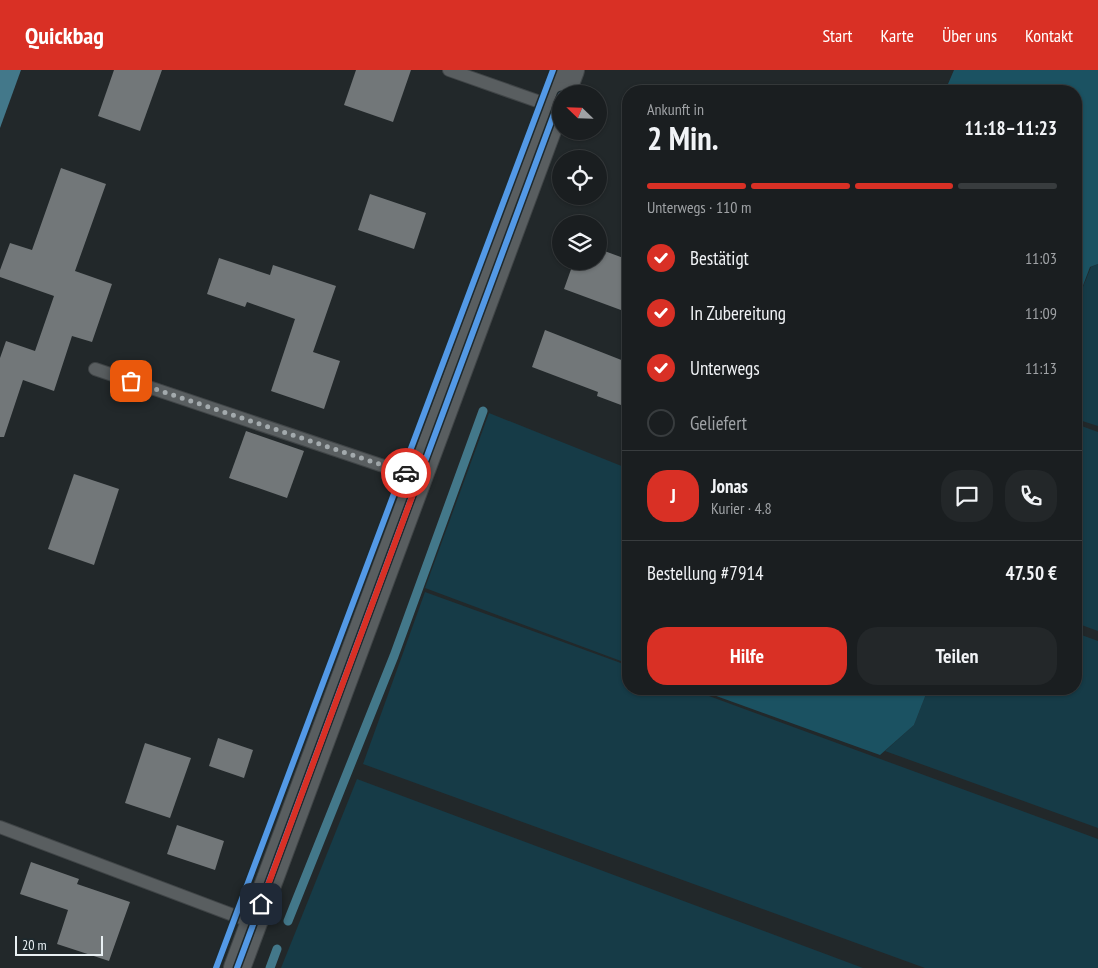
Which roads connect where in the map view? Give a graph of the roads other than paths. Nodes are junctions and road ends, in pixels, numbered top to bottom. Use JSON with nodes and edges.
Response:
{"nodes":[{"id":1,"x":449,"y":70,"type":"edge"},
{"id":2,"x":571,"y":70,"type":"edge"},
{"id":3,"x":565,"y":85,"type":"edge"},
{"id":4,"x":552,"y":97,"type":"edge"},
{"id":5,"x":552,"y":121,"type":"edge"},
{"id":6,"x":95,"y":369,"type":"dead end"},
{"id":7,"x":419,"y":478,"type":"junction"},
{"id":8,"x":0,"y":827,"type":"edge"},
{"id":9,"x":254,"y":923,"type":"junction"},
{"id":10,"x":237,"y":968,"type":"edge"}],
"edges":[{"from":1,"to":4,"type":"lane"},
{"from":2,"to":3,"type":"street"},
{"from":5,"to":7,"type":"street"},
{"from":6,"to":7,"type":"lane"},
{"from":7,"to":9,"type":"street"},
{"from":8,"to":9,"type":"lane"},
{"from":9,"to":10,"type":"street"}]}
